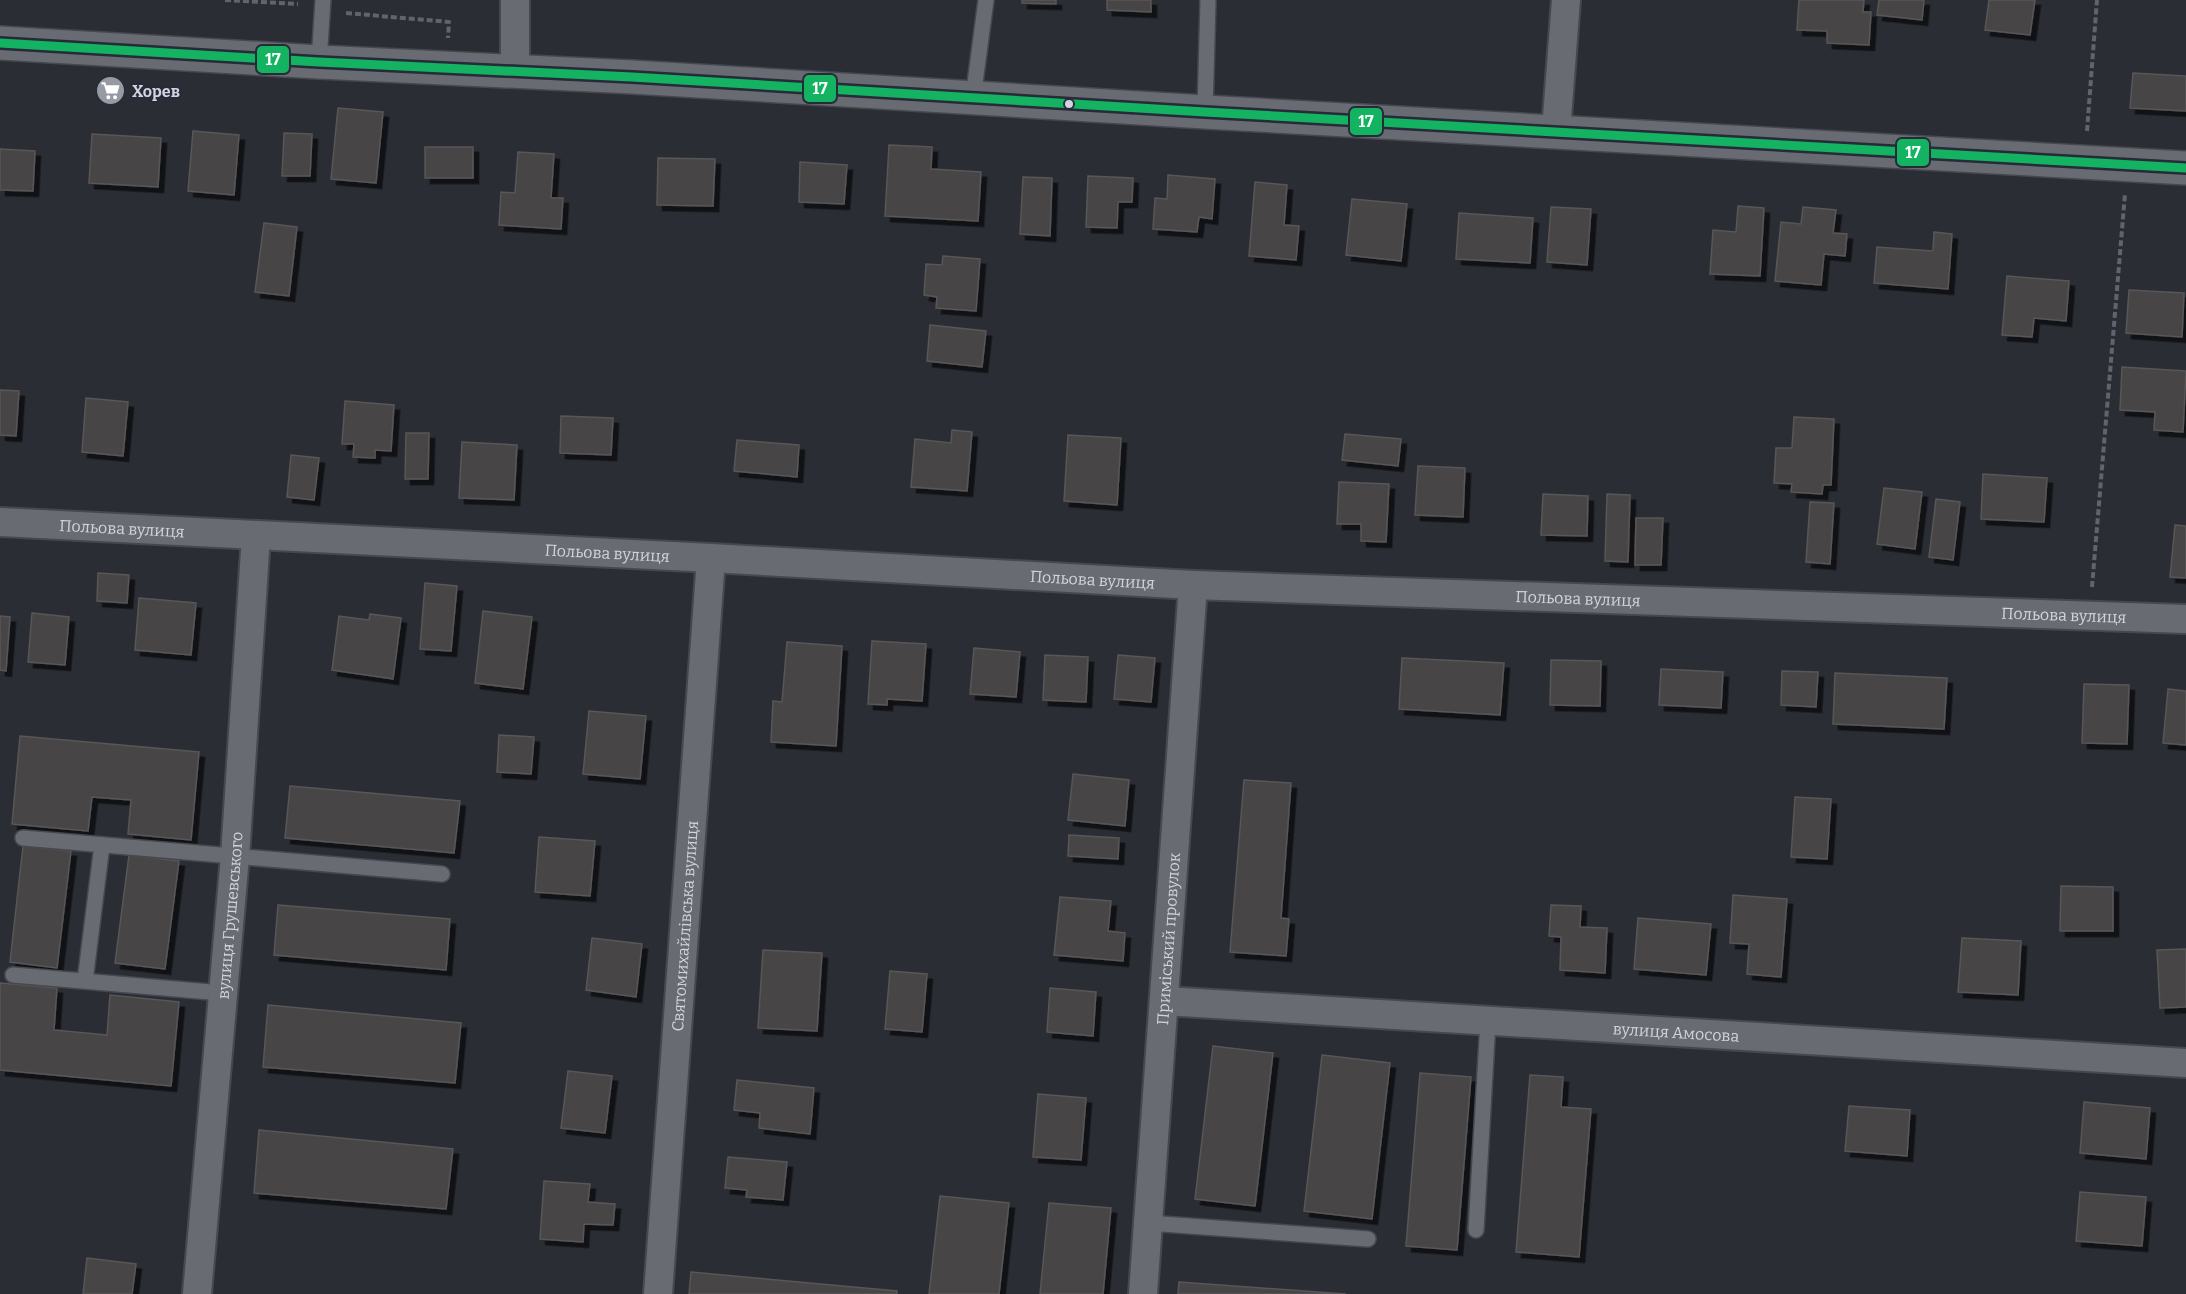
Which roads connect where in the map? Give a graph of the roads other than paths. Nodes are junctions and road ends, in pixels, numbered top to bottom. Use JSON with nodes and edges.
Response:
{"nodes":[{"id":1,"x":323,"y":0,"type":"edge"},
{"id":2,"x":515,"y":0,"type":"edge"},
{"id":3,"x":986,"y":0,"type":"edge"},
{"id":4,"x":1208,"y":0,"type":"edge"},
{"id":5,"x":1566,"y":0,"type":"edge"},
{"id":6,"x":0,"y":43,"type":"edge"},
{"id":7,"x":319,"y":62,"type":"junction"},
{"id":8,"x":515,"y":72,"type":"junction"},
{"id":9,"x":973,"y":98,"type":"junction"},
{"id":10,"x":1205,"y":112,"type":"junction"},
{"id":11,"x":1556,"y":132,"type":"junction"},
{"id":12,"x":2186,"y":168,"type":"edge"},
{"id":13,"x":0,"y":522,"type":"edge"},
{"id":14,"x":256,"y":536,"type":"junction"},
{"id":15,"x":711,"y":558,"type":"junction"},
{"id":16,"x":1193,"y":585,"type":"junction"},
{"id":17,"x":2186,"y":619,"type":"edge"},
{"id":18,"x":23,"y":838,"type":"dead end"},
{"id":19,"x":102,"y":845,"type":"junction"},
{"id":20,"x":235,"y":856,"type":"junction"},
{"id":21,"x":442,"y":874,"type":"dead end"},
{"id":22,"x":13,"y":975,"type":"dead end"},
{"id":23,"x":85,"y":981,"type":"junction"},
{"id":24,"x":222,"y":993,"type":"junction"},
{"id":25,"x":1165,"y":1001,"type":"junction"},
{"id":26,"x":1488,"y":1021,"type":"junction"},
{"id":27,"x":2186,"y":1063,"type":"edge"},
{"id":28,"x":1148,"y":1223,"type":"junction"},
{"id":29,"x":1476,"y":1230,"type":"dead end"},
{"id":30,"x":1368,"y":1239,"type":"dead end"},
{"id":31,"x":197,"y":1294,"type":"edge"},
{"id":32,"x":658,"y":1294,"type":"edge"},
{"id":33,"x":1143,"y":1294,"type":"edge"}],
"edges":[{"from":1,"to":7,"type":"lane"},
{"from":2,"to":8,"type":"street"},
{"from":3,"to":9,"type":"lane"},
{"from":4,"to":10,"type":"lane"},
{"from":5,"to":11,"type":"street"},
{"from":6,"to":7,"type":"main road"},
{"from":7,"to":8,"type":"main road"},
{"from":8,"to":9,"type":"main road"},
{"from":9,"to":10,"type":"main road"},
{"from":10,"to":11,"type":"main road"},
{"from":11,"to":12,"type":"main road"},
{"from":13,"to":14,"type":"street","name":"Польова вулиця"},
{"from":14,"to":15,"type":"street","name":"Польова вулиця"},
{"from":14,"to":20,"type":"street","name":"вулиця Грушевського"},
{"from":15,"to":16,"type":"street","name":"Польова вулиця"},
{"from":15,"to":32,"type":"street","name":"Святомихайлівська вулиця"},
{"from":16,"to":17,"type":"street","name":"Польова вулиця"},
{"from":16,"to":25,"type":"street","name":"Приміський провулок"},
{"from":18,"to":19,"type":"lane"},
{"from":19,"to":20,"type":"lane"},
{"from":19,"to":23,"type":"lane"},
{"from":20,"to":21,"type":"lane"},
{"from":20,"to":24,"type":"street","name":"вулиця Грушевського"},
{"from":22,"to":23,"type":"lane"},
{"from":23,"to":24,"type":"lane"},
{"from":24,"to":31,"type":"street","name":"вулиця Грушевського"},
{"from":25,"to":26,"type":"street","name":"вулиця Амосова"},
{"from":25,"to":28,"type":"street","name":"Приміський провулок"},
{"from":26,"to":27,"type":"street","name":"вулиця Амосова"},
{"from":26,"to":29,"type":"lane"},
{"from":28,"to":30,"type":"lane"},
{"from":28,"to":33,"type":"street","name":"Приміський провулок"}]}
